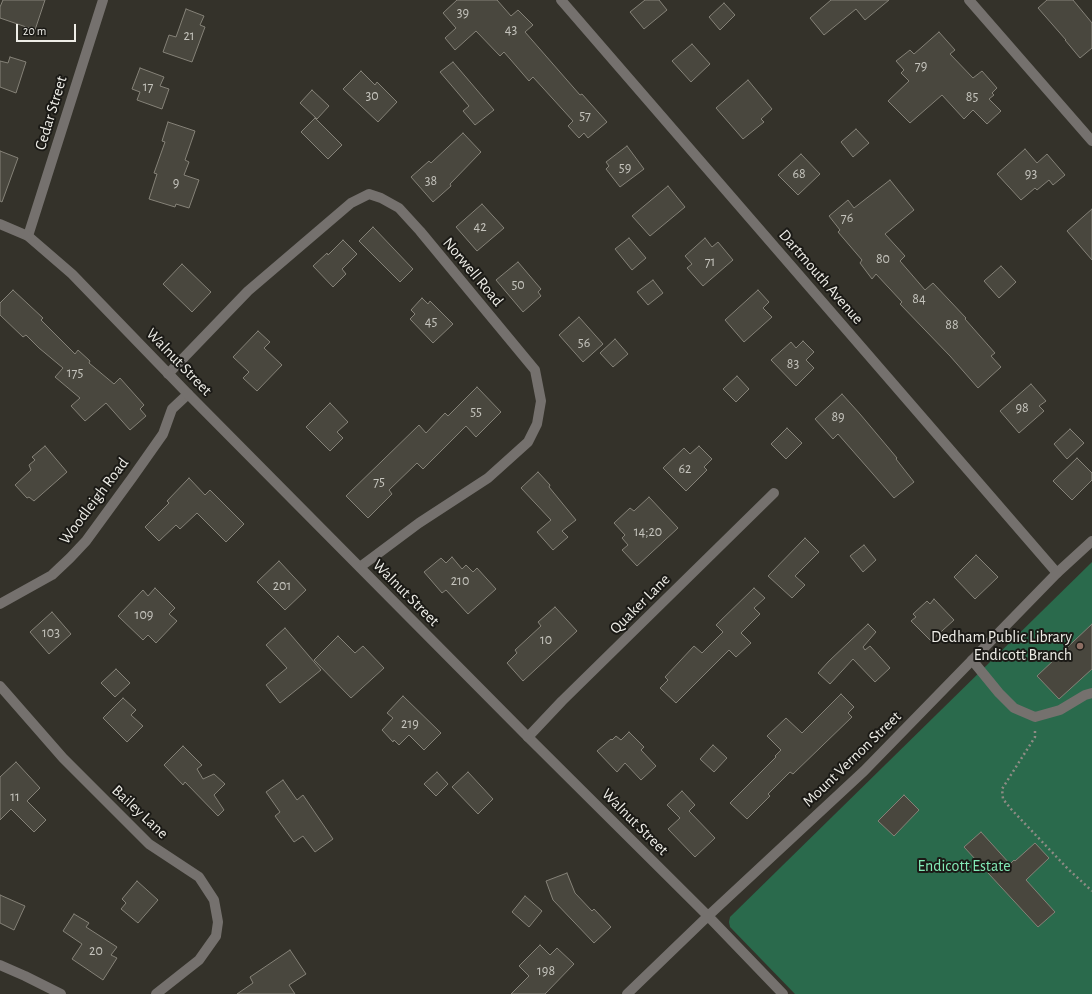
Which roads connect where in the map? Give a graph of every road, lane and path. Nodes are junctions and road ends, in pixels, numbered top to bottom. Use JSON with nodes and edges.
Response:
{"nodes":[{"id":1,"x":103,"y":0,"type":"edge"},
{"id":2,"x":561,"y":0,"type":"edge"},
{"id":3,"x":969,"y":0,"type":"edge"},
{"id":4,"x":1092,"y":140,"type":"edge"},
{"id":5,"x":0,"y":224,"type":"edge"},
{"id":6,"x":28,"y":236,"type":"junction"},
{"id":7,"x":168,"y":374,"type":"junction"},
{"id":8,"x":188,"y":394,"type":"junction"},
{"id":9,"x":774,"y":493,"type":"dead end"},
{"id":10,"x":1092,"y":541,"type":"edge"},
{"id":11,"x":360,"y":567,"type":"junction"},
{"id":12,"x":1057,"y":573,"type":"junction"},
{"id":13,"x":0,"y":604,"type":"edge"},
{"id":14,"x":972,"y":660,"type":"junction"},
{"id":15,"x":0,"y":686,"type":"edge"},
{"id":16,"x":1092,"y":693,"type":"edge"},
{"id":17,"x":1035,"y":717,"type":"junction"},
{"id":18,"x":528,"y":737,"type":"junction"},
{"id":19,"x":1092,"y":891,"type":"edge"},
{"id":20,"x":708,"y":916,"type":"junction"},
{"id":21,"x":0,"y":965,"type":"edge"},
{"id":22,"x":60,"y":994,"type":"edge"},
{"id":23,"x":156,"y":994,"type":"edge"},
{"id":24,"x":627,"y":994,"type":"edge"},
{"id":25,"x":783,"y":994,"type":"edge"}],
"edges":[{"from":1,"to":6,"type":"street","name":"Cedar Street"},
{"from":2,"to":12,"type":"street","name":"Dartmouth Avenue"},
{"from":3,"to":4,"type":"street"},
{"from":5,"to":6,"type":"street","name":"Walnut Street"},
{"from":6,"to":7,"type":"street","name":"Walnut Street"},
{"from":7,"to":8,"type":"street","name":"Walnut Street"},
{"from":7,"to":11,"type":"street","name":"Norwell Road"},
{"from":8,"to":11,"type":"street","name":"Walnut Street"},
{"from":8,"to":13,"type":"street","name":"Woodleigh Road"},
{"from":9,"to":18,"type":"street","name":"Quaker Lane"},
{"from":10,"to":12,"type":"street","name":"Mount Vernon Street"},
{"from":11,"to":18,"type":"street","name":"Walnut Street"},
{"from":12,"to":14,"type":"street","name":"Mount Vernon Street"},
{"from":14,"to":17,"type":"street"},
{"from":14,"to":20,"type":"street","name":"Mount Vernon Street"},
{"from":15,"to":23,"type":"street","name":"Bailey Lane"},
{"from":16,"to":17,"type":"street"},
{"from":17,"to":19,"type":"path"},
{"from":18,"to":20,"type":"street","name":"Walnut Street"},
{"from":20,"to":24,"type":"street","name":"Mount Vernon Street"},
{"from":20,"to":25,"type":"street","name":"Walnut Street"},
{"from":21,"to":22,"type":"street"}]}
